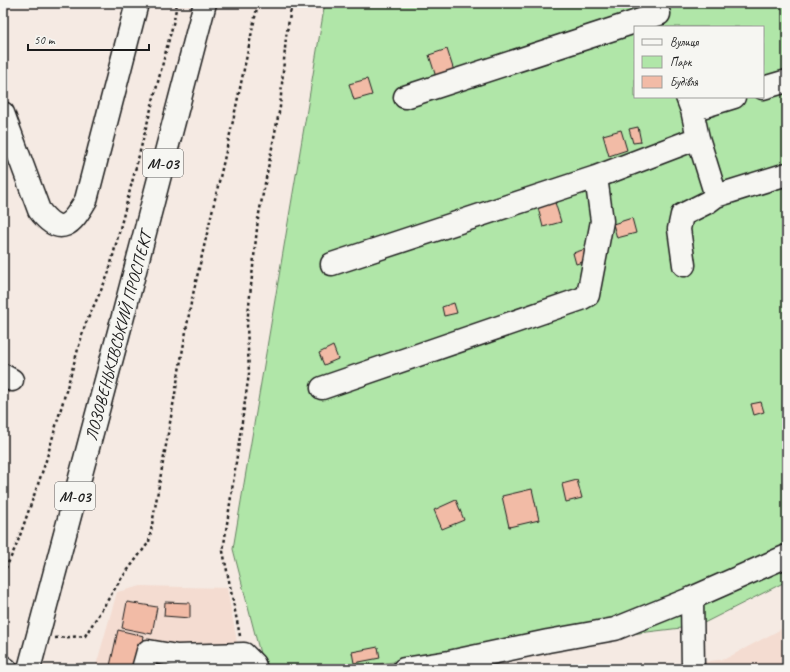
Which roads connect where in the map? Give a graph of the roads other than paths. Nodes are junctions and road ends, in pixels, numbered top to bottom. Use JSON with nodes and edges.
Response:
{"nodes":[{"id":1,"x":137,"y":3,"type":"edge"},
{"id":2,"x":205,"y":3,"type":"edge"},
{"id":3,"x":660,"y":15,"type":"edge"},
{"id":4,"x":787,"y":81,"type":"edge"},
{"id":5,"x":764,"y":88,"type":"edge"},
{"id":6,"x":405,"y":97,"type":"dead end"},
{"id":7,"x":727,"y":98,"type":"edge"},
{"id":8,"x":690,"y":103,"type":"edge"},
{"id":9,"x":3,"y":113,"type":"edge"},
{"id":10,"x":698,"y":138,"type":"junction"},
{"id":11,"x":787,"y":174,"type":"edge"},
{"id":12,"x":596,"y":177,"type":"junction"},
{"id":13,"x":716,"y":196,"type":"junction"},
{"id":14,"x":332,"y":264,"type":"dead end"},
{"id":15,"x":684,"y":266,"type":"dead end"},
{"id":16,"x":322,"y":388,"type":"dead end"},
{"id":17,"x":787,"y":556,"type":"edge"},
{"id":18,"x":692,"y":598,"type":"junction"},
{"id":19,"x":250,"y":662,"type":"edge"},
{"id":20,"x":3,"y":667,"type":"edge"},
{"id":21,"x":6,"y":669,"type":"edge"},
{"id":22,"x":29,"y":669,"type":"edge"},
{"id":23,"x":143,"y":669,"type":"edge"},
{"id":24,"x":404,"y":669,"type":"edge"},
{"id":25,"x":693,"y":669,"type":"edge"}],
"edges":[{"from":1,"to":9,"type":"main road"},
{"from":2,"to":22,"type":"main road","name":"ЛОЗОВЕНЬКІВСЬКИЙ ПРОСПЕКТ","number":"М-03","bridge":true},
{"from":3,"to":6,"type":"main road"},
{"from":4,"to":5,"type":"main road"},
{"from":7,"to":8,"type":"main road"},
{"from":8,"to":10,"type":"main road"},
{"from":10,"to":12,"type":"main road"},
{"from":10,"to":13,"type":"main road"},
{"from":11,"to":13,"type":"main road"},
{"from":12,"to":14,"type":"main road"},
{"from":12,"to":16,"type":"main road"},
{"from":13,"to":15,"type":"main road"},
{"from":17,"to":18,"type":"main road"},
{"from":18,"to":24,"type":"main road"},
{"from":18,"to":25,"type":"main road"},
{"from":19,"to":23,"type":"main road"},
{"from":20,"to":21,"type":"main road"}]}
